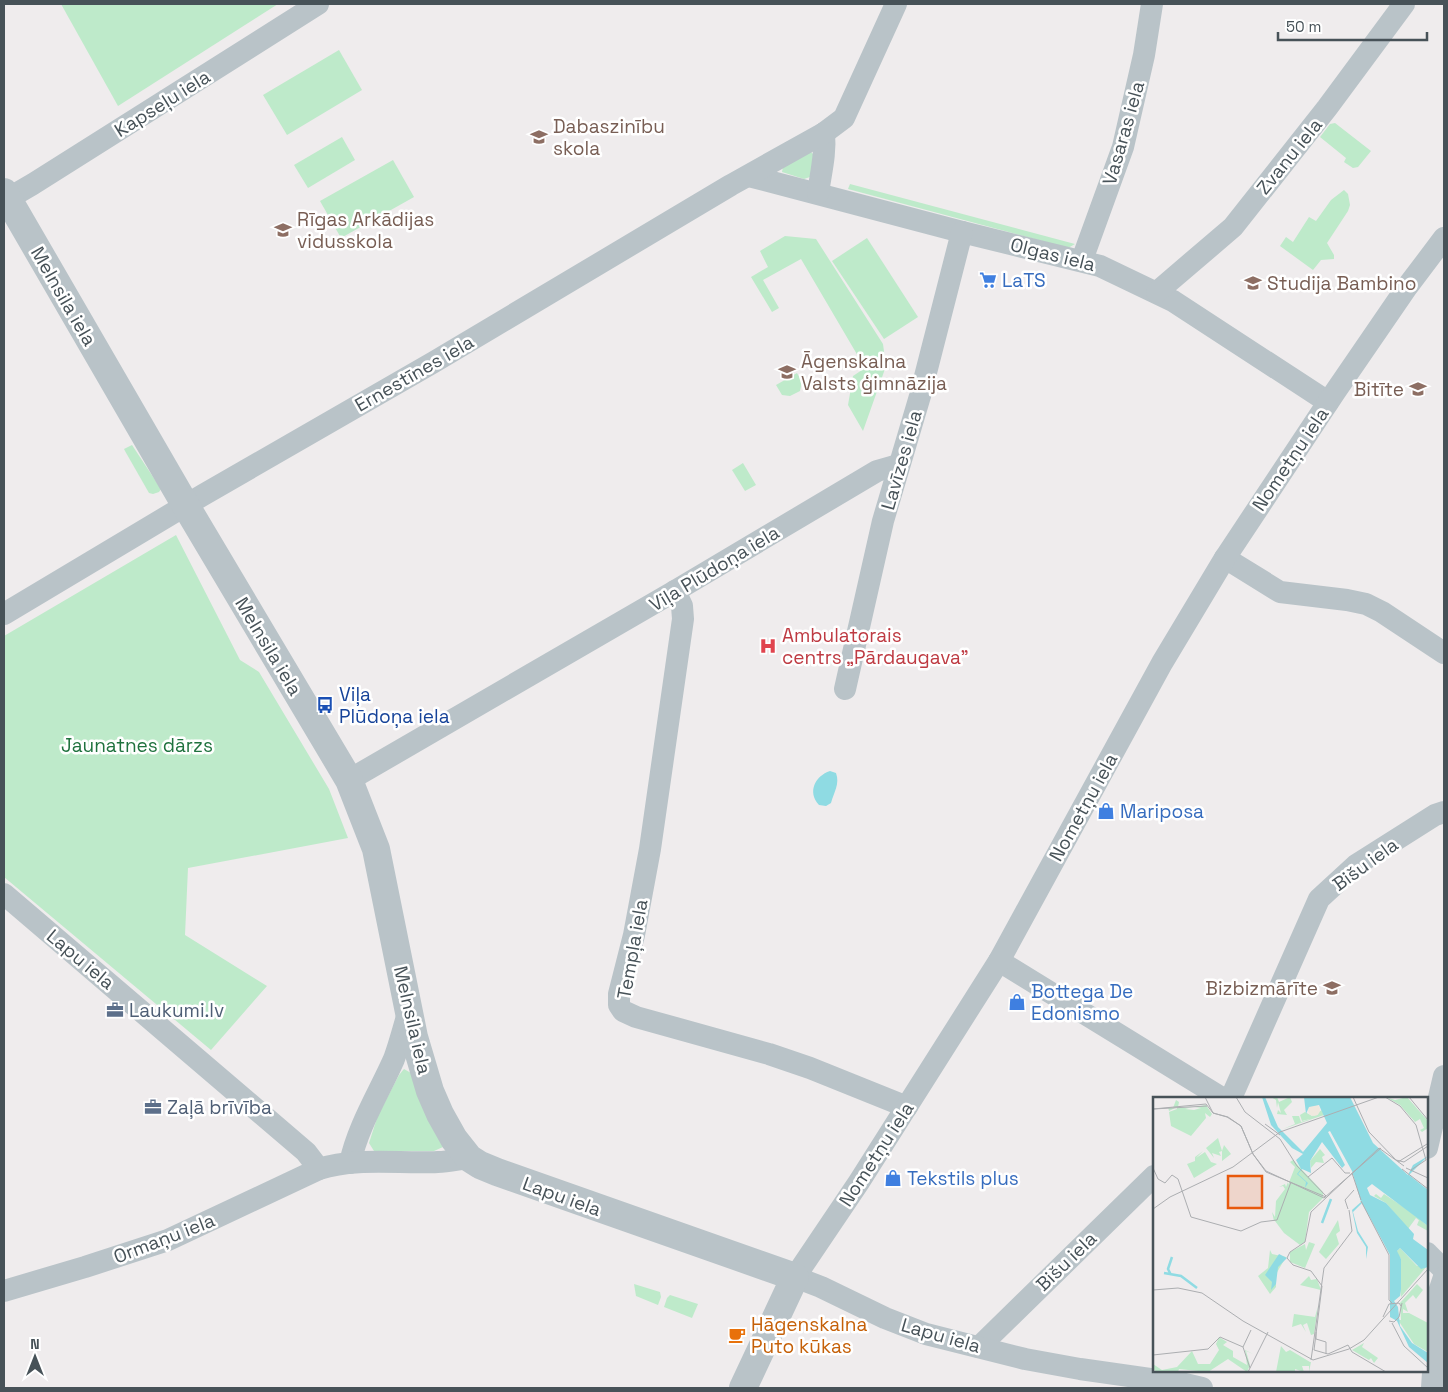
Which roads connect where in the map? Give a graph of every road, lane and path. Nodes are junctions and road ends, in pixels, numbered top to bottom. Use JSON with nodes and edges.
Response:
{"nodes":[{"id":1,"x":318,"y":4,"type":"edge"},
{"id":2,"x":896,"y":4,"type":"edge"},
{"id":3,"x":1152,"y":4,"type":"edge"},
{"id":4,"x":1404,"y":4,"type":"edge"},
{"id":5,"x":824,"y":132,"type":"junction"},
{"id":6,"x":749,"y":176,"type":"junction"},
{"id":7,"x":818,"y":192,"type":"junction"},
{"id":8,"x":5,"y":197,"type":"edge"},
{"id":9,"x":962,"y":232,"type":"junction"},
{"id":10,"x":1444,"y":238,"type":"edge"},
{"id":11,"x":1082,"y":260,"type":"junction"},
{"id":12,"x":1157,"y":292,"type":"junction"},
{"id":13,"x":1328,"y":402,"type":"junction"},
{"id":14,"x":898,"y":466,"type":"junction"},
{"id":15,"x":186,"y":506,"type":"junction"},
{"id":16,"x":1225,"y":558,"type":"junction"},
{"id":17,"x":675,"y":591,"type":"junction"},
{"id":18,"x":4,"y":614,"type":"edge"},
{"id":19,"x":1444,"y":653,"type":"edge"},
{"id":20,"x":845,"y":689,"type":"dead end"},
{"id":21,"x":349,"y":780,"type":"junction"},
{"id":22,"x":1444,"y":812,"type":"edge"},
{"id":23,"x":4,"y":894,"type":"edge"},
{"id":24,"x":999,"y":961,"type":"junction"},
{"id":25,"x":409,"y":1010,"type":"junction"},
{"id":26,"x":1444,"y":1076,"type":"edge"},
{"id":27,"x":1220,"y":1097,"type":"edge"},
{"id":28,"x":1231,"y":1097,"type":"edge"},
{"id":29,"x":907,"y":1107,"type":"junction"},
{"id":30,"x":1428,"y":1144,"type":"edge"},
{"id":31,"x":469,"y":1158,"type":"junction"},
{"id":32,"x":350,"y":1163,"type":"junction"},
{"id":33,"x":319,"y":1169,"type":"junction"},
{"id":34,"x":1153,"y":1177,"type":"edge"},
{"id":35,"x":1428,"y":1254,"type":"edge"},
{"id":36,"x":1444,"y":1270,"type":"edge"},
{"id":37,"x":795,"y":1277,"type":"junction"},
{"id":38,"x":1444,"y":1277,"type":"edge"},
{"id":39,"x":4,"y":1291,"type":"edge"},
{"id":40,"x":979,"y":1346,"type":"junction"},
{"id":41,"x":744,"y":1388,"type":"edge"},
{"id":42,"x":1202,"y":1388,"type":"edge"},
{"id":43,"x":1432,"y":1388,"type":"edge"}],
"edges":[{"from":1,"to":8,"type":"street","name":"Kapseļu iela"},
{"from":2,"to":5,"type":"street","name":"Ernestīnes iela"},
{"from":3,"to":11,"type":"street","name":"Vasaras iela"},
{"from":4,"to":12,"type":"street","name":"Zvanu iela"},
{"from":5,"to":6,"type":"street","name":"Ernestīnes iela"},
{"from":5,"to":7,"type":"street"},
{"from":6,"to":7,"type":"street","name":"Olgas iela"},
{"from":6,"to":15,"type":"street","name":"Ernestīnes iela"},
{"from":7,"to":9,"type":"street","name":"Olgas iela"},
{"from":8,"to":15,"type":"street","name":"Melnsila iela"},
{"from":9,"to":11,"type":"street","name":"Olgas iela"},
{"from":9,"to":14,"type":"street","name":"Lavīzes iela"},
{"from":10,"to":13,"type":"street","name":"Nometņu iela"},
{"from":11,"to":12,"type":"street","name":"Olgas iela"},
{"from":12,"to":13,"type":"street","name":"Olgas iela"},
{"from":13,"to":16,"type":"street","name":"Nometņu iela"},
{"from":14,"to":17,"type":"street","name":"Viļa Plūdoņa iela"},
{"from":14,"to":20,"type":"street","name":"Lavīzes iela"},
{"from":15,"to":18,"type":"street","name":"Ernestīnes iela"},
{"from":15,"to":21,"type":"street","name":"Melnsila iela"},
{"from":16,"to":19,"type":"street"},
{"from":16,"to":24,"type":"street","name":"Nometņu iela"},
{"from":17,"to":21,"type":"street","name":"Viļa Plūdoņa iela"},
{"from":17,"to":29,"type":"street","name":"Tempļa iela"},
{"from":21,"to":25,"type":"street","name":"Melnsila iela"},
{"from":22,"to":28,"type":"street","name":"Bišu iela"},
{"from":23,"to":33,"type":"street","name":"Lapu iela"},
{"from":24,"to":27,"type":"street"},
{"from":24,"to":29,"type":"street","name":"Nometņu iela"},
{"from":25,"to":31,"type":"street","name":"Melnsila iela"},
{"from":25,"to":32,"type":"street"},
{"from":26,"to":30,"type":"street"},
{"from":29,"to":37,"type":"street","name":"Nometņu iela"},
{"from":31,"to":32,"type":"street"},
{"from":31,"to":37,"type":"street","name":"Lapu iela"},
{"from":32,"to":33,"type":"street"},
{"from":33,"to":39,"type":"street","name":"Ormaņu iela"},
{"from":34,"to":40,"type":"street","name":"Bišu iela"},
{"from":35,"to":36,"type":"street"},
{"from":37,"to":40,"type":"street","name":"Lapu iela"},
{"from":37,"to":41,"type":"street","name":"Nometņu iela"},
{"from":38,"to":43,"type":"street"},
{"from":40,"to":42,"type":"street","name":"Lapu iela"}]}
